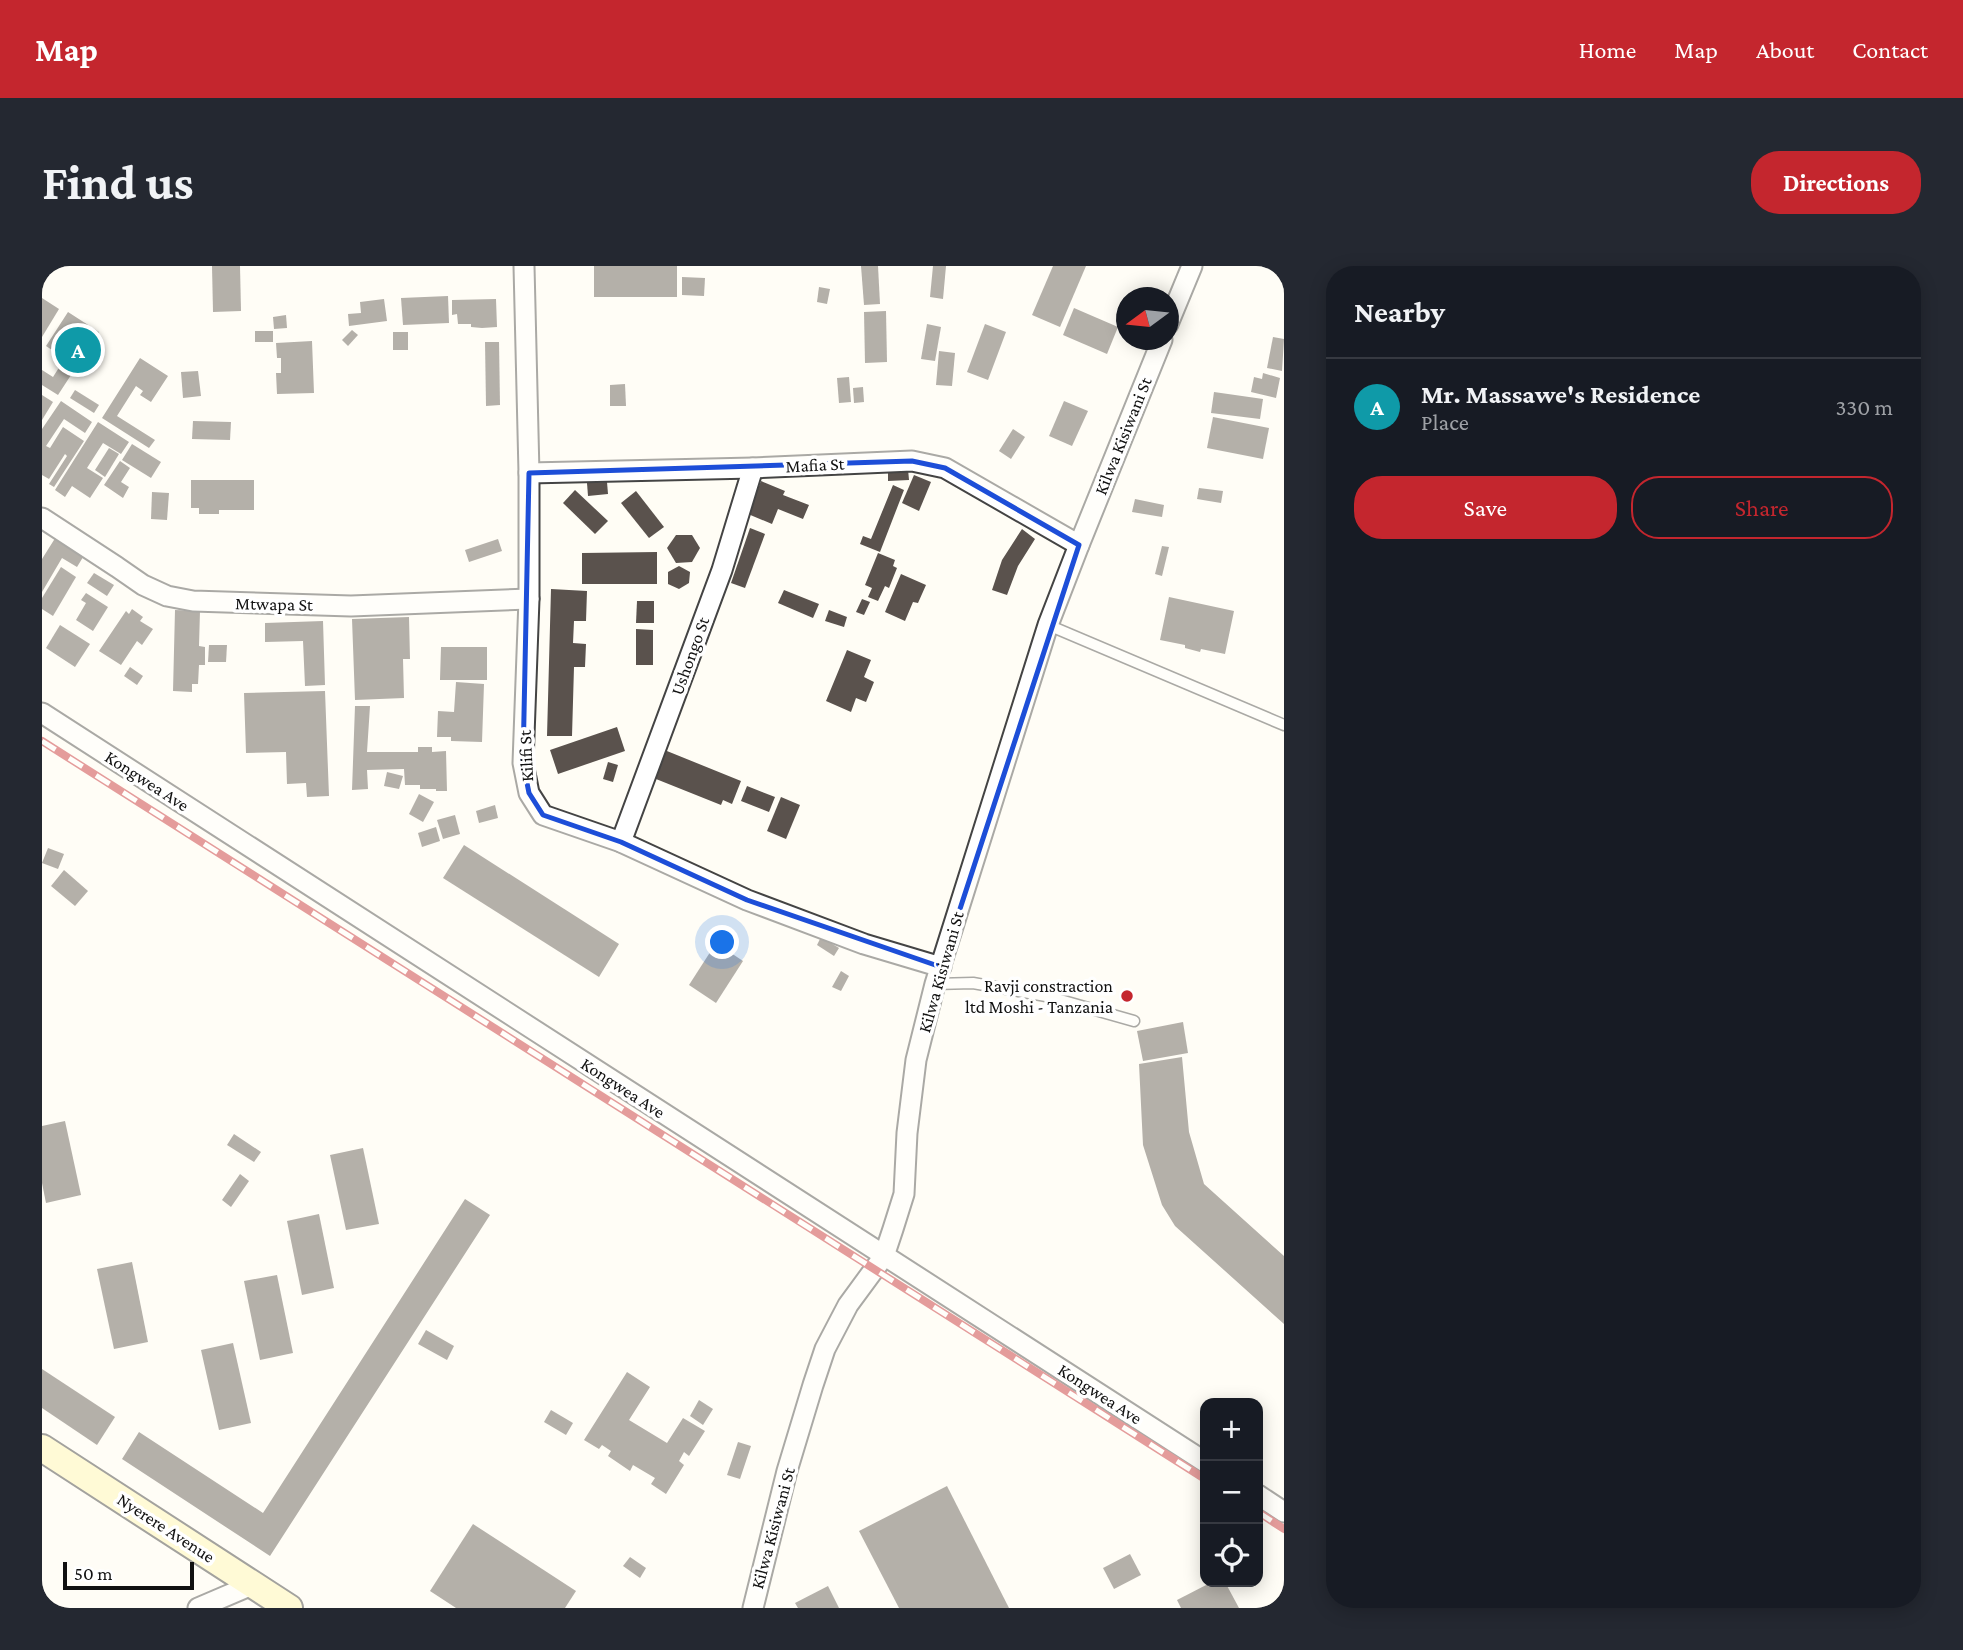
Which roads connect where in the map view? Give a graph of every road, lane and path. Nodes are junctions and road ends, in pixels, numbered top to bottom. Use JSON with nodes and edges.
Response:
{"nodes":[{"id":1,"x":524,"y":266,"type":"edge"},
{"id":2,"x":1192,"y":266,"type":"edge"},
{"id":3,"x":1179,"y":297,"type":"edge"},
{"id":4,"x":1158,"y":350,"type":"edge"},
{"id":5,"x":752,"y":468,"type":"junction"},
{"id":6,"x":529,"y":473,"type":"junction"},
{"id":7,"x":42,"y":518,"type":"edge"},
{"id":8,"x":1079,"y":545,"type":"junction"},
{"id":9,"x":529,"y":599,"type":"junction"},
{"id":10,"x":1048,"y":625,"type":"junction"},
{"id":11,"x":42,"y":713,"type":"edge"},
{"id":12,"x":1284,"y":725,"type":"edge"},
{"id":13,"x":621,"y":842,"type":"junction"},
{"id":14,"x":938,"y":975,"type":"junction"},
{"id":15,"x":1134,"y":1021,"type":"dead end"},
{"id":16,"x":884,"y":1256,"type":"junction"},
{"id":17,"x":42,"y":1448,"type":"edge"},
{"id":18,"x":1203,"y":1461,"type":"edge"},
{"id":19,"x":1263,"y":1498,"type":"edge"},
{"id":20,"x":1284,"y":1512,"type":"edge"},
{"id":21,"x":254,"y":1584,"type":"junction"},
{"id":22,"x":198,"y":1608,"type":"edge"},
{"id":23,"x":289,"y":1608,"type":"edge"},
{"id":24,"x":753,"y":1608,"type":"edge"}],
"edges":[{"from":1,"to":6,"type":"street","name":"Kilifi St"},
{"from":2,"to":3,"type":"street"},
{"from":4,"to":8,"type":"street","name":"Kilwa Kisiwani St"},
{"from":5,"to":6,"type":"street","name":"Mafia St"},
{"from":5,"to":8,"type":"street","name":"Mafia St"},
{"from":5,"to":13,"type":"street","name":"Ushongo St"},
{"from":6,"to":9,"type":"street","name":"Kilifi St"},
{"from":7,"to":9,"type":"street","name":"Mtwapa St"},
{"from":8,"to":10,"type":"street","name":"Kilwa Kisiwani St"},
{"from":9,"to":13,"type":"street","name":"Kilifi St"},
{"from":10,"to":12,"type":"lane"},
{"from":10,"to":14,"type":"street","name":"Kilwa Kisiwani St"},
{"from":11,"to":16,"type":"street","name":"Kongwea Ave"},
{"from":13,"to":14,"type":"street","name":"Kilifi St"},
{"from":14,"to":15,"type":"lane"},
{"from":14,"to":16,"type":"street","name":"Kilwa Kisiwani St"},
{"from":16,"to":18,"type":"street","name":"Kongwea Ave"},
{"from":16,"to":24,"type":"street","name":"Kilwa Kisiwani St"},
{"from":17,"to":21,"type":"street","name":"Nyerere Avenue"},
{"from":19,"to":20,"type":"street"},
{"from":21,"to":22,"type":"street"},
{"from":21,"to":23,"type":"street","name":"Nyerere Avenue"}]}
